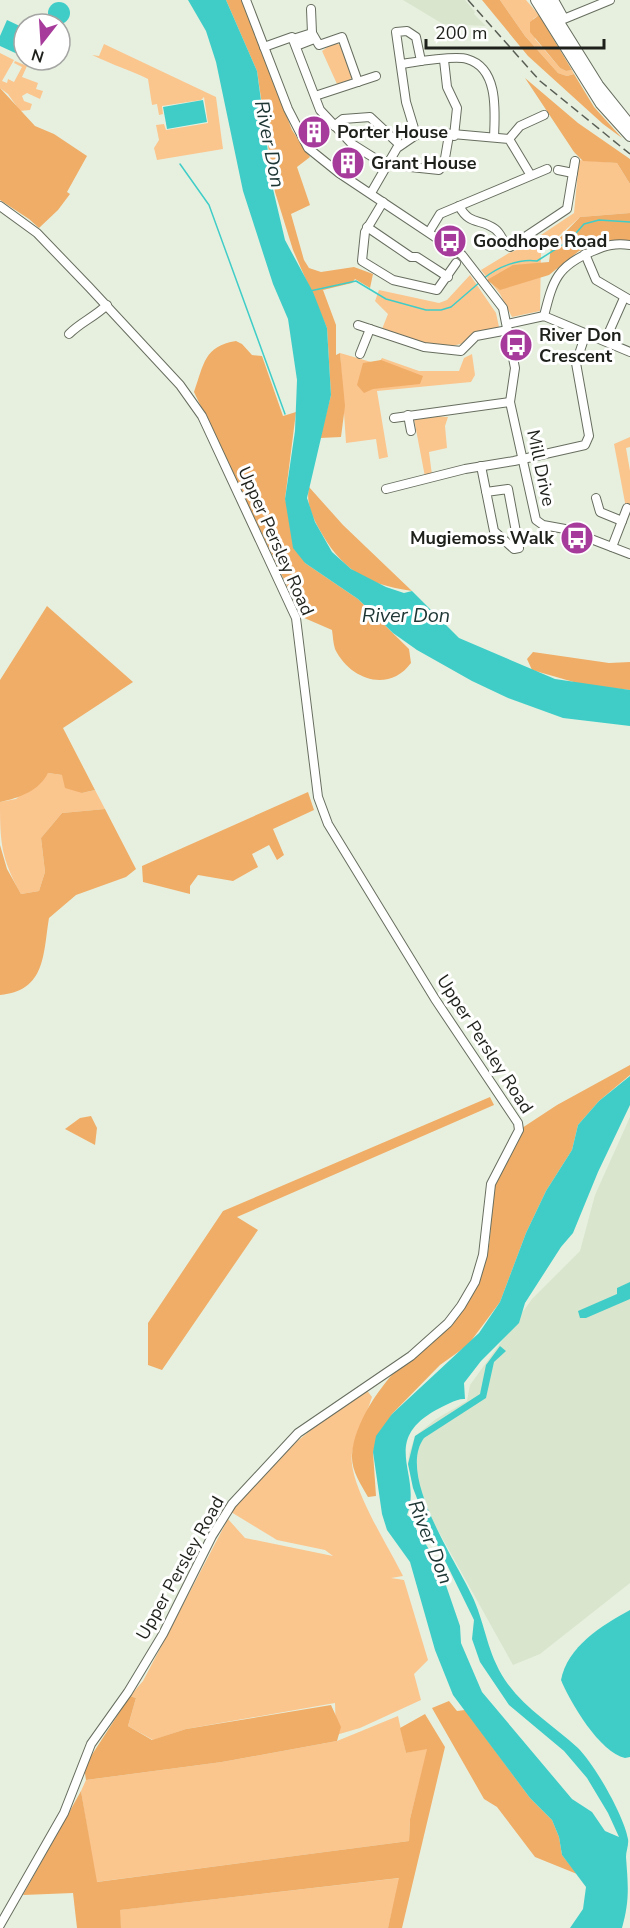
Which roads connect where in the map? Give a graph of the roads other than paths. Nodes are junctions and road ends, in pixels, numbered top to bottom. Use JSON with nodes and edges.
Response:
{"nodes":[{"id":1,"x":246,"y":0,"type":"edge"},
{"id":2,"x":536,"y":0,"type":"edge"},
{"id":3,"x":545,"y":0,"type":"edge"},
{"id":4,"x":554,"y":0,"type":"edge"},
{"id":5,"x":610,"y":0,"type":"edge"},
{"id":6,"x":310,"y":9,"type":"dead end"},
{"id":7,"x":558,"y":21,"type":"junction"},
{"id":8,"x":313,"y":36,"type":"junction"},
{"id":9,"x":295,"y":43,"type":"junction"},
{"id":10,"x":264,"y":47,"type":"junction"},
{"id":11,"x":444,"y":60,"type":"junction"},
{"id":12,"x":421,"y":61,"type":"junction"},
{"id":13,"x":401,"y":64,"type":"junction"},
{"id":14,"x":376,"y":76,"type":"dead end"},
{"id":15,"x":358,"y":82,"type":"junction"},
{"id":16,"x":315,"y":96,"type":"junction"},
{"id":17,"x":544,"y":115,"type":"dead end"},
{"id":18,"x":630,"y":125,"type":"edge"},
{"id":19,"x":334,"y":126,"type":"junction"},
{"id":20,"x":416,"y":135,"type":"junction"},
{"id":21,"x":452,"y":135,"type":"junction"},
{"id":22,"x":630,"y":136,"type":"edge"},
{"id":23,"x":494,"y":137,"type":"junction"},
{"id":24,"x":509,"y":139,"type":"junction"},
{"id":25,"x":400,"y":145,"type":"junction"},
{"id":26,"x":575,"y":161,"type":"dead end"},
{"id":27,"x":389,"y":163,"type":"junction"},
{"id":28,"x":547,"y":169,"type":"dead end"},
{"id":29,"x":558,"y":170,"type":"dead end"},
{"id":30,"x":573,"y":173,"type":"junction"},
{"id":31,"x":530,"y":174,"type":"junction"},
{"id":32,"x":371,"y":193,"type":"junction"},
{"id":33,"x":383,"y":202,"type":"junction"},
{"id":34,"x":0,"y":206,"type":"edge"},
{"id":35,"x":459,"y":206,"type":"junction"},
{"id":36,"x":367,"y":227,"type":"junction"},
{"id":37,"x":429,"y":232,"type":"junction"},
{"id":38,"x":630,"y":245,"type":"edge"},
{"id":39,"x":585,"y":254,"type":"junction"},
{"id":40,"x":456,"y":263,"type":"dead end"},
{"id":41,"x":448,"y":277,"type":"junction"},
{"id":42,"x":627,"y":299,"type":"edge"},
{"id":43,"x":107,"y":305,"type":"junction"},
{"id":44,"x":544,"y":316,"type":"junction"},
{"id":45,"x":358,"y":325,"type":"dead end"},
{"id":46,"x":507,"y":327,"type":"junction"},
{"id":47,"x":370,"y":329,"type":"junction"},
{"id":48,"x":586,"y":333,"type":"junction"},
{"id":49,"x":69,"y":334,"type":"dead end"},
{"id":50,"x":605,"y":341,"type":"junction"},
{"id":51,"x":630,"y":352,"type":"edge"},
{"id":52,"x":360,"y":354,"type":"dead end"},
{"id":53,"x":510,"y":402,"type":"junction"},
{"id":54,"x":408,"y":416,"type":"junction"},
{"id":55,"x":394,"y":418,"type":"dead end"},
{"id":56,"x":411,"y":431,"type":"dead end"},
{"id":57,"x":522,"y":459,"type":"junction"},
{"id":58,"x":481,"y":466,"type":"junction"},
{"id":59,"x":386,"y":489,"type":"dead end"},
{"id":60,"x":486,"y":492,"type":"junction"},
{"id":61,"x":596,"y":498,"type":"dead end"},
{"id":62,"x":627,"y":508,"type":"dead end"},
{"id":63,"x":622,"y":521,"type":"junction"},
{"id":64,"x":612,"y":547,"type":"junction"},
{"id":65,"x":630,"y":554,"type":"edge"},
{"id":66,"x":0,"y":1925,"type":"edge"}],
"edges":[{"from":1,"to":10,"type":"street","name":"Mill Drive"},
{"from":2,"to":7,"type":"main road"},
{"from":3,"to":7,"type":"main road"},
{"from":4,"to":7,"type":"street"},
{"from":5,"to":7,"type":"street"},
{"from":6,"to":8,"type":"street"},
{"from":7,"to":18,"type":"main road"},
{"from":7,"to":22,"type":"main road"},
{"from":8,"to":9,"type":"street"},
{"from":8,"to":15,"type":"street"},
{"from":9,"to":10,"type":"street"},
{"from":9,"to":16,"type":"street"},
{"from":10,"to":32,"type":"street","name":"Mill Drive"},
{"from":11,"to":12,"type":"street"},
{"from":11,"to":21,"type":"street"},
{"from":11,"to":23,"type":"street"},
{"from":12,"to":13,"type":"street"},
{"from":12,"to":13,"type":"street"},
{"from":13,"to":20,"type":"street"},
{"from":14,"to":15,"type":"street"},
{"from":15,"to":16,"type":"street"},
{"from":16,"to":19,"type":"street"},
{"from":17,"to":24,"type":"street"},
{"from":19,"to":25,"type":"street"},
{"from":19,"to":27,"type":"street"},
{"from":20,"to":21,"type":"street"},
{"from":20,"to":25,"type":"street"},
{"from":21,"to":23,"type":"street"},
{"from":21,"to":27,"type":"street"},
{"from":23,"to":24,"type":"street"},
{"from":24,"to":31,"type":"street"},
{"from":25,"to":27,"type":"street"},
{"from":26,"to":30,"type":"street"},
{"from":27,"to":32,"type":"street"},
{"from":28,"to":31,"type":"street"},
{"from":29,"to":30,"type":"street"},
{"from":30,"to":35,"type":"street"},
{"from":31,"to":35,"type":"street"},
{"from":32,"to":33,"type":"street","name":"Mill Drive"},
{"from":33,"to":36,"type":"street"},
{"from":33,"to":37,"type":"street","name":"Mill Drive"},
{"from":34,"to":43,"type":"street","name":"Upper Persley Road"},
{"from":35,"to":37,"type":"street"},
{"from":36,"to":41,"type":"street"},
{"from":36,"to":41,"type":"street"},
{"from":37,"to":46,"type":"street","name":"Mill Drive"},
{"from":38,"to":39,"type":"street"},
{"from":39,"to":42,"type":"street"},
{"from":39,"to":44,"type":"street"},
{"from":40,"to":41,"type":"street"},
{"from":42,"to":50,"type":"street"},
{"from":43,"to":49,"type":"street"},
{"from":43,"to":66,"type":"street","name":"Upper Persley Road"},
{"from":44,"to":46,"type":"street"},
{"from":44,"to":48,"type":"street"},
{"from":45,"to":47,"type":"street"},
{"from":46,"to":47,"type":"street"},
{"from":46,"to":53,"type":"street","name":"Mill Drive"},
{"from":47,"to":52,"type":"street"},
{"from":48,"to":50,"type":"street"},
{"from":48,"to":57,"type":"street"},
{"from":50,"to":51,"type":"street"},
{"from":53,"to":54,"type":"street"},
{"from":53,"to":57,"type":"street","name":"Mill Drive"},
{"from":54,"to":55,"type":"street"},
{"from":54,"to":56,"type":"street"},
{"from":57,"to":58,"type":"street"},
{"from":57,"to":64,"type":"street","name":"Mill Drive"},
{"from":58,"to":59,"type":"street"},
{"from":58,"to":60,"type":"street"},
{"from":60,"to":60,"type":"street"},
{"from":61,"to":63,"type":"street"},
{"from":62,"to":63,"type":"street"},
{"from":63,"to":64,"type":"street"},
{"from":64,"to":65,"type":"street","name":"Mill Drive"}]}
